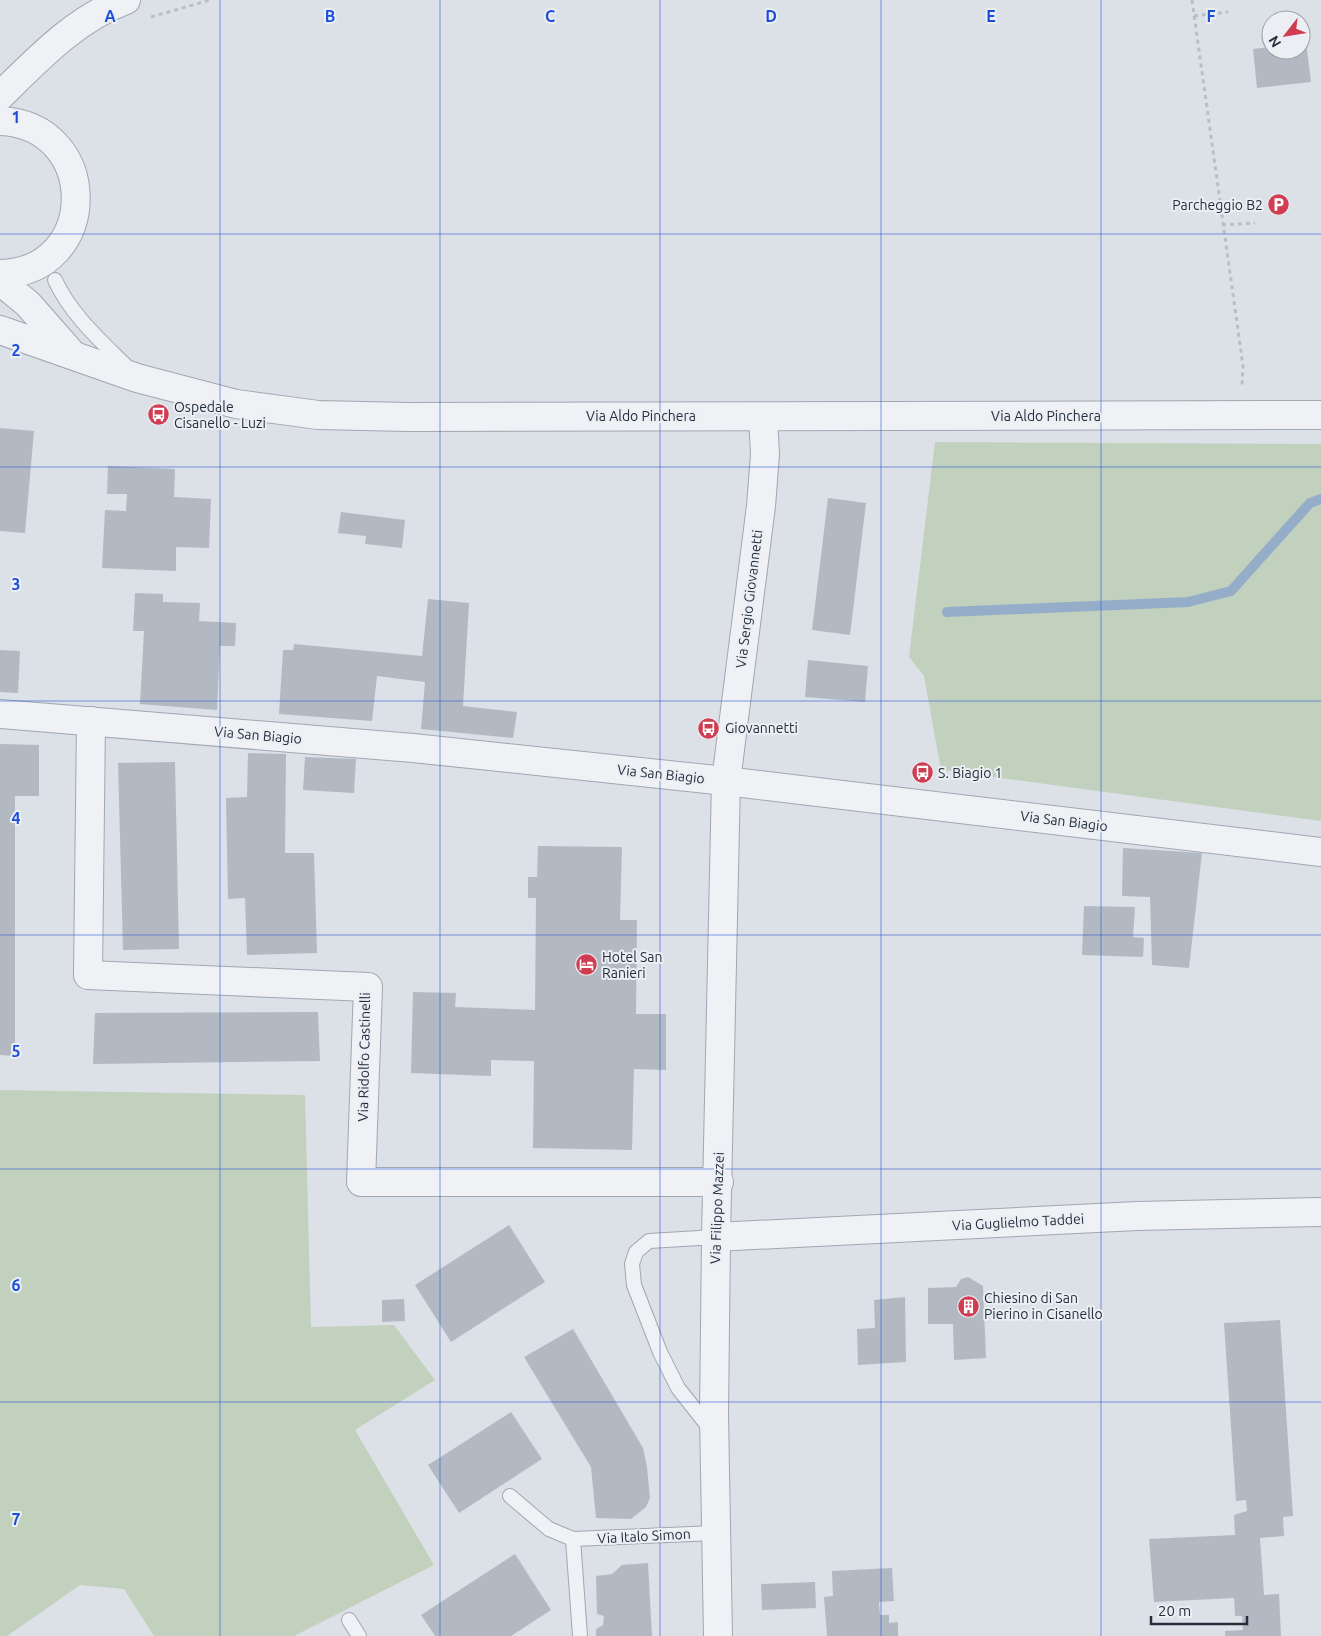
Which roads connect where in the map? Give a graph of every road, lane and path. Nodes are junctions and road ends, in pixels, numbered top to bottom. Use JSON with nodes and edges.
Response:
{"nodes":[{"id":1,"x":126,"y":0,"type":"edge"},
{"id":2,"x":1192,"y":0,"type":"edge"},
{"id":3,"x":1228,"y":12,"type":"dead end"},
{"id":4,"x":1194,"y":16,"type":"junction"},
{"id":5,"x":0,"y":96,"type":"edge"},
{"id":6,"x":0,"y":121,"type":"edge"},
{"id":7,"x":1255,"y":223,"type":"dead end"},
{"id":8,"x":1222,"y":224,"type":"junction"},
{"id":9,"x":0,"y":274,"type":"edge"},
{"id":10,"x":56,"y":280,"type":"dead end"},
{"id":11,"x":0,"y":281,"type":"edge"},
{"id":12,"x":0,"y":330,"type":"edge"},
{"id":13,"x":72,"y":354,"type":"junction"},
{"id":14,"x":137,"y":378,"type":"junction"},
{"id":15,"x":1321,"y":415,"type":"edge"},
{"id":16,"x":1239,"y":416,"type":"junction"},
{"id":17,"x":763,"y":417,"type":"junction"},
{"id":18,"x":0,"y":714,"type":"edge"},
{"id":19,"x":91,"y":721,"type":"junction"},
{"id":20,"x":726,"y":781,"type":"junction"},
{"id":21,"x":1321,"y":852,"type":"edge"},
{"id":22,"x":719,"y":1182,"type":"junction"},
{"id":23,"x":1321,"y":1212,"type":"edge"},
{"id":24,"x":716,"y":1237,"type":"junction"},
{"id":25,"x":714,"y":1434,"type":"junction"},
{"id":26,"x":510,"y":1496,"type":"dead end"},
{"id":27,"x":715,"y":1533,"type":"junction"},
{"id":28,"x":573,"y":1539,"type":"junction"},
{"id":29,"x":349,"y":1620,"type":"dead end"},
{"id":30,"x":359,"y":1636,"type":"edge"},
{"id":31,"x":580,"y":1636,"type":"edge"},
{"id":32,"x":718,"y":1636,"type":"edge"}],
"edges":[{"from":1,"to":5,"type":"street"},
{"from":2,"to":4,"type":"path"},
{"from":3,"to":4,"type":"path"},
{"from":4,"to":8,"type":"path"},
{"from":6,"to":9,"type":"street"},
{"from":7,"to":8,"type":"path"},
{"from":8,"to":16,"type":"path"},
{"from":10,"to":14,"type":"lane"},
{"from":11,"to":13,"type":"street","name":"Via Aldo Pinchera"},
{"from":12,"to":13,"type":"street"},
{"from":13,"to":14,"type":"street","name":"Via Aldo Pinchera"},
{"from":14,"to":17,"type":"street","name":"Via Aldo Pinchera"},
{"from":15,"to":16,"type":"street","name":"Via Aldo Pinchera"},
{"from":16,"to":17,"type":"street","name":"Via Aldo Pinchera"},
{"from":17,"to":20,"type":"street","name":"Via Sergio Giovannetti"},
{"from":18,"to":19,"type":"street","name":"Via San Biagio"},
{"from":19,"to":20,"type":"street","name":"Via San Biagio"},
{"from":19,"to":22,"type":"street","name":"Via Ridolfo Castinelli"},
{"from":20,"to":21,"type":"street","name":"Via San Biagio"},
{"from":20,"to":22,"type":"street","name":"Via Filippo Mazzei"},
{"from":22,"to":24,"type":"street","name":"Via Filippo Mazzei"},
{"from":23,"to":24,"type":"street","name":"Via Guglielmo Taddei"},
{"from":24,"to":25,"type":"street","name":"Via Filippo Mazzei"},
{"from":24,"to":25,"type":"lane"},
{"from":25,"to":27,"type":"street","name":"Via Filippo Mazzei"},
{"from":26,"to":28,"type":"lane","name":"Via Italo Simon"},
{"from":27,"to":28,"type":"lane","name":"Via Italo Simon"},
{"from":27,"to":32,"type":"street","name":"Via Filippo Mazzei"},
{"from":28,"to":31,"type":"lane"},
{"from":29,"to":30,"type":"lane"}]}
